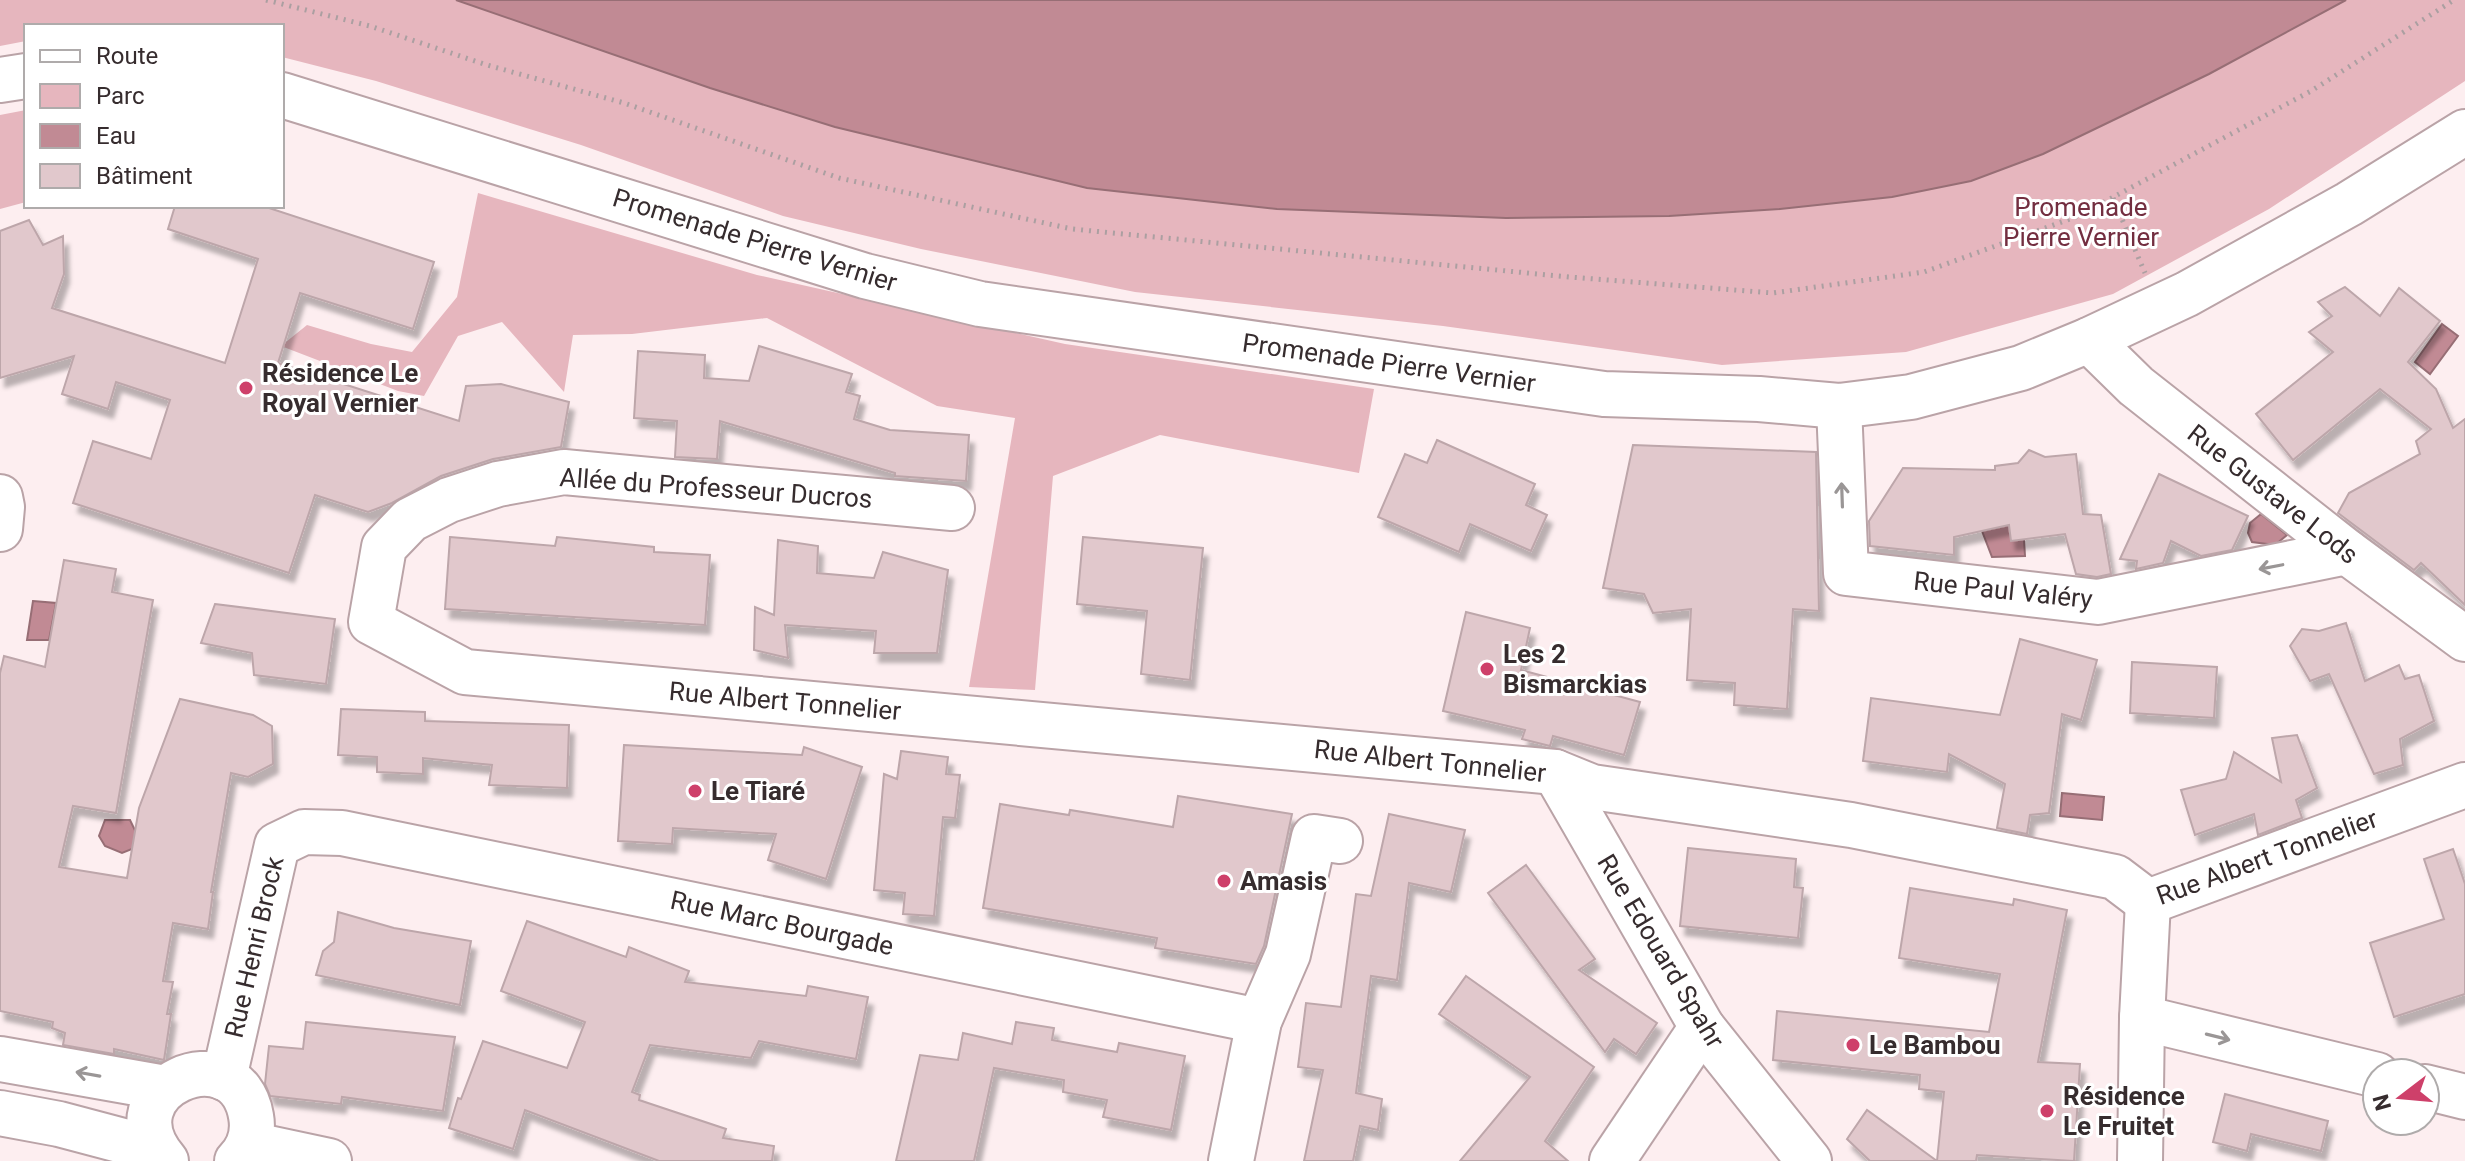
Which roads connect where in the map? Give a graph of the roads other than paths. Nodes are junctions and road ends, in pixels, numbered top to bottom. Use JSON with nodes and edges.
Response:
{"nodes":[{"id":1,"x":24,"y":76,"type":"edge"},
{"id":2,"x":0,"y":80,"type":"edge"},
{"id":3,"x":284,"y":96,"type":"edge"},
{"id":4,"x":2465,"y":132,"type":"edge"},
{"id":5,"x":2089,"y":340,"type":"junction"},
{"id":6,"x":1839,"y":406,"type":"junction"},
{"id":7,"x":0,"y":497,"type":"edge"},
{"id":8,"x":952,"y":508,"type":"dead end"},
{"id":9,"x":0,"y":529,"type":"edge"},
{"id":10,"x":2347,"y":552,"type":"junction"},
{"id":11,"x":371,"y":622,"type":"joint"},
{"id":12,"x":2465,"y":639,"type":"edge"},
{"id":13,"x":1555,"y":772,"type":"junction"},
{"id":14,"x":2465,"y":785,"type":"edge"},
{"id":15,"x":304,"y":832,"type":"joint"},
{"id":16,"x":1340,"y":841,"type":"dead end"},
{"id":17,"x":2148,"y":902,"type":"junction"},
{"id":18,"x":2142,"y":1018,"type":"junction"},
{"id":19,"x":1259,"y":1021,"type":"junction"},
{"id":20,"x":1702,"y":1027,"type":"junction"},
{"id":21,"x":0,"y":1059,"type":"edge"},
{"id":22,"x":2361,"y":1071,"type":"edge"},
{"id":23,"x":224,"y":1078,"type":"junction"},
{"id":24,"x":165,"y":1088,"type":"junction"},
{"id":25,"x":2441,"y":1091,"type":"edge"},
{"id":26,"x":2465,"y":1097,"type":"edge"},
{"id":27,"x":0,"y":1113,"type":"edge"},
{"id":28,"x":243,"y":1153,"type":"edge"},
{"id":29,"x":161,"y":1156,"type":"edge"},
{"id":30,"x":329,"y":1161,"type":"edge"},
{"id":31,"x":1231,"y":1161,"type":"edge"},
{"id":32,"x":1612,"y":1161,"type":"edge"},
{"id":33,"x":1809,"y":1161,"type":"edge"},
{"id":34,"x":2140,"y":1161,"type":"edge"}],
"edges":[{"from":1,"to":2,"type":"street"},
{"from":3,"to":6,"type":"street","name":"Promenade Pierre Vernier"},
{"from":4,"to":5,"type":"street","name":"Promenade Pierre Vernier"},
{"from":5,"to":6,"type":"street","name":"Promenade Pierre Vernier"},
{"from":5,"to":10,"type":"street","name":"Rue Gustave Lods"},
{"from":10,"to":6,"type":"street","name":"Rue Paul Valéry","one_way":true},
{"from":7,"to":9,"type":"street"},
{"from":8,"to":11,"type":"street","name":"Allée du Professeur Ducros"},
{"from":10,"to":12,"type":"street","name":"Rue Gustave Lods"},
{"from":11,"to":13,"type":"street","name":"Rue Albert Tonnelier"},
{"from":13,"to":17,"type":"street","name":"Rue Albert Tonnelier"},
{"from":13,"to":20,"type":"street","name":"Rue Edouard Spahr"},
{"from":14,"to":17,"type":"street","name":"Rue Albert Tonnelier"},
{"from":15,"to":19,"type":"street","name":"Rue Marc Bourgade"},
{"from":15,"to":23,"type":"street","name":"Rue Henri Brock"},
{"from":16,"to":19,"type":"street"},
{"from":17,"to":18,"type":"street"},
{"from":18,"to":22,"type":"street","one_way":true},
{"from":18,"to":34,"type":"street"},
{"from":19,"to":31,"type":"street"},
{"from":20,"to":32,"type":"street"},
{"from":20,"to":33,"type":"street","name":"Rue Edouard Spahr"},
{"from":24,"to":21,"type":"street","one_way":true},
{"from":23,"to":24,"type":"street"},
{"from":23,"to":28,"type":"street"},
{"from":24,"to":29,"type":"street"},
{"from":25,"to":26,"type":"street"},
{"from":27,"to":29,"type":"street"},
{"from":28,"to":30,"type":"street"}]}
